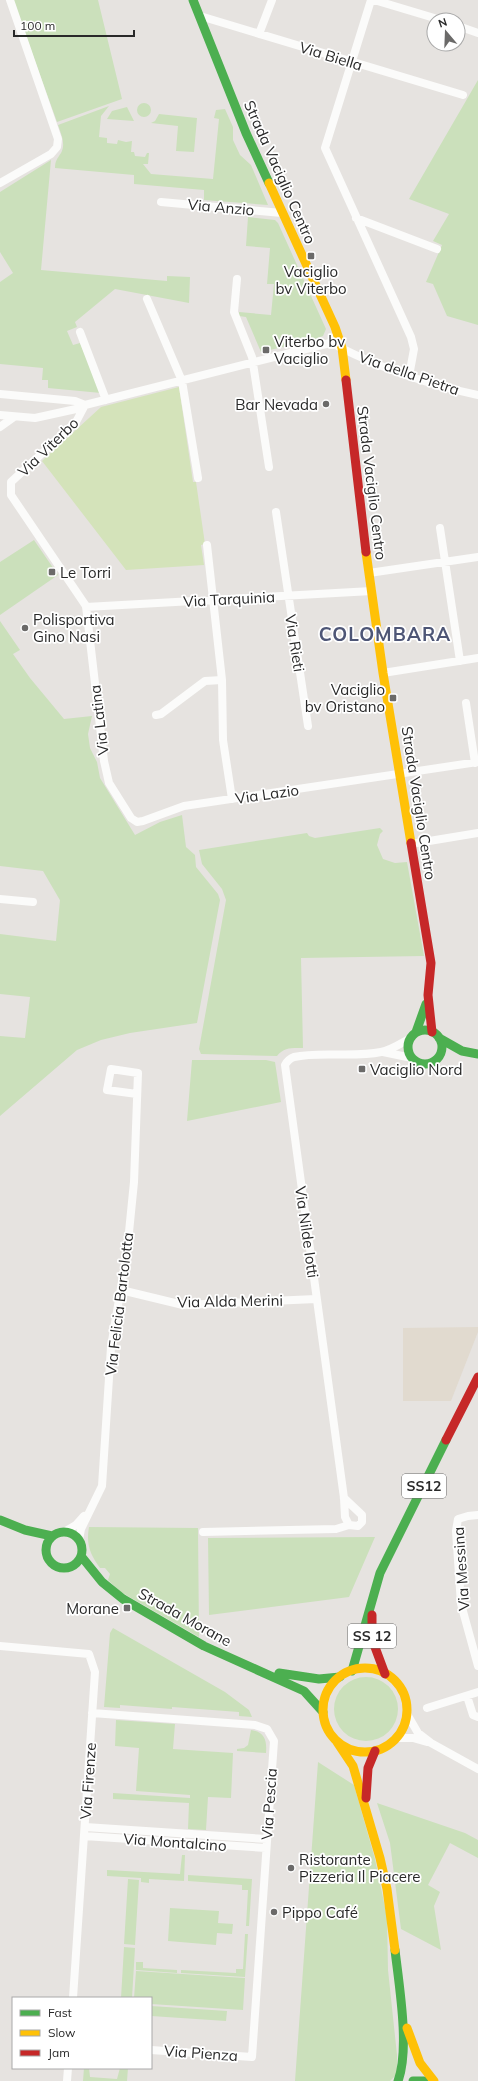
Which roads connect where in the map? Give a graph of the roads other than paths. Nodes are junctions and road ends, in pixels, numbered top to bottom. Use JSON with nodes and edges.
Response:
{"nodes":[{"id":1,"x":10,"y":0,"type":"edge"},
{"id":2,"x":193,"y":0,"type":"edge"},
{"id":3,"x":272,"y":0,"type":"edge"},
{"id":4,"x":372,"y":0,"type":"edge"},
{"id":5,"x":200,"y":16,"type":"junction"},
{"id":6,"x":426,"y":16,"type":"edge"},
{"id":7,"x":466,"y":29,"type":"edge"},
{"id":8,"x":478,"y":33,"type":"edge"},
{"id":9,"x":259,"y":34,"type":"junction"},
{"id":10,"x":353,"y":62,"type":"junction"},
{"id":11,"x":463,"y":95,"type":"dead end"},
{"id":12,"x":0,"y":183,"type":"edge"},
{"id":13,"x":161,"y":202,"type":"dead end"},
{"id":14,"x":282,"y":213,"type":"junction"},
{"id":15,"x":356,"y":218,"type":"junction"},
{"id":16,"x":437,"y":249,"type":"dead end"},
{"id":17,"x":237,"y":279,"type":"dead end"},
{"id":18,"x":147,"y":299,"type":"dead end"},
{"id":19,"x":80,"y":332,"type":"dead end"},
{"id":20,"x":337,"y":334,"type":"junction"},
{"id":21,"x":330,"y":343,"type":"junction"},
{"id":22,"x":342,"y":348,"type":"junction"},
{"id":23,"x":253,"y":362,"type":"junction"},
{"id":24,"x":409,"y":376,"type":"junction"},
{"id":25,"x":182,"y":381,"type":"junction"},
{"id":26,"x":0,"y":394,"type":"edge"},
{"id":27,"x":478,"y":395,"type":"edge"},
{"id":28,"x":106,"y":400,"type":"junction"},
{"id":29,"x":85,"y":405,"type":"junction"},
{"id":30,"x":0,"y":415,"type":"edge"},
{"id":31,"x":14,"y":417,"type":"junction"},
{"id":32,"x":0,"y":427,"type":"edge"},
{"id":33,"x":269,"y":467,"type":"dead end"},
{"id":34,"x":198,"y":478,"type":"dead end"},
{"id":35,"x":276,"y":512,"type":"dead end"},
{"id":36,"x":440,"y":528,"type":"dead end"},
{"id":37,"x":207,"y":546,"type":"dead end"},
{"id":38,"x":478,"y":557,"type":"edge"},
{"id":39,"x":445,"y":562,"type":"junction"},
{"id":40,"x":369,"y":573,"type":"junction"},
{"id":41,"x":372,"y":591,"type":"junction"},
{"id":42,"x":288,"y":596,"type":"junction"},
{"id":43,"x":214,"y":600,"type":"junction"},
{"id":44,"x":86,"y":607,"type":"junction"},
{"id":45,"x":478,"y":658,"type":"edge"},
{"id":46,"x":460,"y":661,"type":"junction"},
{"id":47,"x":383,"y":673,"type":"junction"},
{"id":48,"x":222,"y":680,"type":"junction"},
{"id":49,"x":466,"y":703,"type":"dead end"},
{"id":50,"x":156,"y":715,"type":"dead end"},
{"id":51,"x":308,"y":726,"type":"dead end"},
{"id":52,"x":476,"y":762,"type":"edge"},
{"id":53,"x":400,"y":774,"type":"junction"},
{"id":54,"x":232,"y":799,"type":"junction"},
{"id":55,"x":137,"y":822,"type":"joint"},
{"id":56,"x":478,"y":833,"type":"edge"},
{"id":57,"x":411,"y":844,"type":"junction"},
{"id":58,"x":0,"y":899,"type":"edge"},
{"id":59,"x":33,"y":902,"type":"dead end"},
{"id":60,"x":428,"y":995,"type":"junction"},
{"id":61,"x":416,"y":1032,"type":"junction"},
{"id":62,"x":436,"y":1035,"type":"junction"},
{"id":63,"x":409,"y":1040,"type":"junction"},
{"id":64,"x":462,"y":1051,"type":"junction"},
{"id":65,"x":382,"y":1052,"type":"junction"},
{"id":66,"x":478,"y":1054,"type":"edge"},
{"id":67,"x":412,"y":1058,"type":"junction"},
{"id":68,"x":436,"y":1059,"type":"junction"},
{"id":69,"x":137,"y":1094,"type":"junction"},
{"id":70,"x":121,"y":1290,"type":"junction"},
{"id":71,"x":316,"y":1299,"type":"junction"},
{"id":72,"x":478,"y":1377,"type":"edge"},
{"id":73,"x":344,"y":1498,"type":"junction"},
{"id":74,"x":88,"y":1511,"type":"junction"},
{"id":75,"x":478,"y":1515,"type":"edge"},
{"id":76,"x":0,"y":1520,"type":"edge"},
{"id":77,"x":349,"y":1525,"type":"junction"},
{"id":78,"x":25,"y":1530,"type":"junction"},
{"id":79,"x":64,"y":1532,"type":"junction"},
{"id":80,"x":203,"y":1532,"type":"dead end"},
{"id":81,"x":52,"y":1536,"type":"junction"},
{"id":82,"x":79,"y":1540,"type":"junction"},
{"id":83,"x":46,"y":1546,"type":"junction"},
{"id":84,"x":81,"y":1556,"type":"junction"},
{"id":85,"x":74,"y":1565,"type":"junction"},
{"id":86,"x":102,"y":1582,"type":"junction"},
{"id":87,"x":373,"y":1596,"type":"junction"},
{"id":88,"x":0,"y":1646,"type":"edge"},
{"id":89,"x":478,"y":1666,"type":"edge"},
{"id":90,"x":258,"y":1669,"type":"junction"},
{"id":91,"x":352,"y":1671,"type":"junction"},
{"id":92,"x":386,"y":1674,"type":"junction"},
{"id":93,"x":340,"y":1677,"type":"junction"},
{"id":94,"x":478,"y":1692,"type":"edge"},
{"id":95,"x":467,"y":1696,"type":"junction"},
{"id":96,"x":427,"y":1708,"type":"dead end"},
{"id":97,"x":323,"y":1712,"type":"junction"},
{"id":98,"x":92,"y":1713,"type":"junction"},
{"id":99,"x":407,"y":1714,"type":"junction"},
{"id":100,"x":478,"y":1717,"type":"edge"},
{"id":101,"x":397,"y":1738,"type":"junction"},
{"id":102,"x":337,"y":1742,"type":"junction"},
{"id":103,"x":431,"y":1743,"type":"junction"},
{"id":104,"x":375,"y":1751,"type":"junction"},
{"id":105,"x":478,"y":1769,"type":"edge"},
{"id":106,"x":366,"y":1807,"type":"junction"},
{"id":107,"x":84,"y":1831,"type":"junction"},
{"id":108,"x":266,"y":1844,"type":"junction"},
{"id":109,"x":73,"y":1997,"type":"edge"},
{"id":110,"x":402,"y":2007,"type":"junction"},
{"id":111,"x":152,"y":2050,"type":"edge"},
{"id":112,"x":252,"y":2057,"type":"joint"},
{"id":113,"x":68,"y":2069,"type":"edge"},
{"id":114,"x":67,"y":2081,"type":"edge"},
{"id":115,"x":398,"y":2081,"type":"edge"},
{"id":116,"x":413,"y":2081,"type":"edge"},
{"id":117,"x":424,"y":2081,"type":"edge"},
{"id":118,"x":434,"y":2081,"type":"edge"}],
"edges":[{"from":1,"to":12,"type":"street"},
{"from":2,"to":5,"type":"street","name":"Strada Vaciglio Centro"},
{"from":3,"to":9,"type":"street"},
{"from":4,"to":6,"type":"street"},
{"from":4,"to":10,"type":"street"},
{"from":5,"to":9,"type":"street","name":"Via Biella"},
{"from":5,"to":14,"type":"street","name":"Strada Vaciglio Centro"},
{"from":7,"to":8,"type":"street"},
{"from":9,"to":10,"type":"street","name":"Via Biella"},
{"from":10,"to":11,"type":"street","name":"Via Biella"},
{"from":10,"to":15,"type":"street"},
{"from":13,"to":14,"type":"street","name":"Via Anzio"},
{"from":14,"to":20,"type":"street","name":"Strada Vaciglio Centro"},
{"from":15,"to":16,"type":"street"},
{"from":15,"to":24,"type":"street"},
{"from":17,"to":23,"type":"street"},
{"from":18,"to":25,"type":"street"},
{"from":19,"to":28,"type":"street"},
{"from":20,"to":21,"type":"street"},
{"from":20,"to":22,"type":"street","name":"Strada Vaciglio Centro"},
{"from":21,"to":22,"type":"street"},
{"from":21,"to":23,"type":"street","name":"Via Viterbo"},
{"from":22,"to":24,"type":"street","name":"Via della Pietra"},
{"from":22,"to":40,"type":"street","name":"Strada Vaciglio Centro"},
{"from":23,"to":25,"type":"street","name":"Via Viterbo"},
{"from":23,"to":33,"type":"street"},
{"from":24,"to":27,"type":"street","name":"Via della Pietra"},
{"from":25,"to":28,"type":"street","name":"Via Viterbo"},
{"from":25,"to":34,"type":"street"},
{"from":26,"to":29,"type":"street"},
{"from":28,"to":29,"type":"street","name":"Via Viterbo"},
{"from":29,"to":31,"type":"street"},
{"from":29,"to":44,"type":"street","name":"Via Viterbo"},
{"from":30,"to":31,"type":"street"},
{"from":31,"to":32,"type":"street"},
{"from":35,"to":42,"type":"street","name":"Via Rieti"},
{"from":36,"to":39,"type":"street"},
{"from":37,"to":43,"type":"street"},
{"from":38,"to":39,"type":"street"},
{"from":39,"to":40,"type":"street"},
{"from":39,"to":46,"type":"street"},
{"from":40,"to":41,"type":"street","name":"Strada Vaciglio Centro"},
{"from":41,"to":42,"type":"street","name":"Via Tarquinia"},
{"from":41,"to":47,"type":"street","name":"Strada Vaciglio Centro"},
{"from":42,"to":43,"type":"street","name":"Via Tarquinia"},
{"from":42,"to":51,"type":"street","name":"Via Rieti"},
{"from":43,"to":44,"type":"street","name":"Via Tarquinia"},
{"from":43,"to":48,"type":"street"},
{"from":44,"to":55,"type":"street","name":"Via Latina"},
{"from":45,"to":46,"type":"street"},
{"from":46,"to":47,"type":"street"},
{"from":47,"to":53,"type":"street","name":"Strada Vaciglio Centro"},
{"from":48,"to":50,"type":"street"},
{"from":48,"to":54,"type":"street"},
{"from":49,"to":52,"type":"street"},
{"from":52,"to":53,"type":"street","name":"Via Lazio"},
{"from":53,"to":54,"type":"street","name":"Via Lazio"},
{"from":53,"to":57,"type":"street","name":"Strada Vaciglio Centro"},
{"from":54,"to":55,"type":"street","name":"Via Lazio"},
{"from":56,"to":57,"type":"street"},
{"from":57,"to":60,"type":"street","name":"Strada Vaciglio Centro"},
{"from":58,"to":59,"type":"street"},
{"from":60,"to":61,"type":"street","name":"Strada Vaciglio Centro"},
{"from":60,"to":62,"type":"street","name":"Strada Vaciglio Centro"},
{"from":61,"to":62,"type":"street"},
{"from":61,"to":63,"type":"street"},
{"from":62,"to":64,"type":"street"},
{"from":62,"to":68,"type":"street"},
{"from":63,"to":65,"type":"street","name":"Via Nilde Iotti"},
{"from":63,"to":67,"type":"street"},
{"from":64,"to":66,"type":"street"},
{"from":64,"to":68,"type":"street"},
{"from":65,"to":67,"type":"street","name":"Via Nilde Iotti"},
{"from":65,"to":71,"type":"street","name":"Via Nilde Iotti"},
{"from":67,"to":68,"type":"street"},
{"from":69,"to":69,"type":"street","name":"Via Felicia Bartolotta"},
{"from":69,"to":70,"type":"street","name":"Via Felicia Bartolotta"},
{"from":70,"to":71,"type":"street","name":"Via Alda Merini"},
{"from":70,"to":74,"type":"street","name":"Via Felicia Bartolotta"},
{"from":71,"to":73,"type":"street","name":"Via Nilde Iotti"},
{"from":72,"to":87,"type":"street","number":"SS12"},
{"from":73,"to":77,"type":"street","name":"Via Nilde Iotti"},
{"from":73,"to":77,"type":"street"},
{"from":74,"to":79,"type":"street","name":"Via Felicia Bartolotta"},
{"from":74,"to":82,"type":"street","name":"Via Felicia Bartolotta"},
{"from":75,"to":89,"type":"street","name":"Via Messina"},
{"from":76,"to":78,"type":"street"},
{"from":77,"to":80,"type":"street"},
{"from":78,"to":81,"type":"street"},
{"from":78,"to":83,"type":"street"},
{"from":79,"to":81,"type":"street"},
{"from":79,"to":82,"type":"street"},
{"from":81,"to":83,"type":"street"},
{"from":82,"to":84,"type":"street"},
{"from":83,"to":85,"type":"street"},
{"from":84,"to":85,"type":"street"},
{"from":84,"to":86,"type":"street","name":"Strada Morane"},
{"from":85,"to":86,"type":"street","name":"Strada Morane"},
{"from":86,"to":90,"type":"street","name":"Strada Morane"},
{"from":87,"to":91,"type":"street"},
{"from":87,"to":92,"type":"street","number":"SS 12"},
{"from":88,"to":98,"type":"street","name":"Via Firenze"},
{"from":90,"to":93,"type":"street","name":"Strada Morane"},
{"from":90,"to":97,"type":"street","name":"Strada Morane"},
{"from":91,"to":92,"type":"street"},
{"from":91,"to":93,"type":"street"},
{"from":92,"to":99,"type":"street"},
{"from":93,"to":97,"type":"street"},
{"from":94,"to":95,"type":"street"},
{"from":95,"to":96,"type":"street"},
{"from":95,"to":100,"type":"street"},
{"from":97,"to":102,"type":"street"},
{"from":98,"to":107,"type":"street","name":"Via Firenze"},
{"from":98,"to":108,"type":"street","name":"Via Pescia"},
{"from":99,"to":101,"type":"street"},
{"from":99,"to":103,"type":"street"},
{"from":101,"to":103,"type":"street"},
{"from":101,"to":104,"type":"street"},
{"from":102,"to":104,"type":"street"},
{"from":102,"to":106,"type":"street"},
{"from":103,"to":105,"type":"street"},
{"from":104,"to":106,"type":"street"},
{"from":106,"to":110,"type":"street"},
{"from":107,"to":108,"type":"street","name":"Via Montalcino"},
{"from":107,"to":109,"type":"street","name":"Via Firenze"},
{"from":108,"to":112,"type":"street","name":"Via Pescia"},
{"from":110,"to":115,"type":"street"},
{"from":110,"to":118,"type":"street"},
{"from":111,"to":112,"type":"street","name":"Via Pienza"},
{"from":113,"to":114,"type":"street"},
{"from":116,"to":117,"type":"street"}]}
